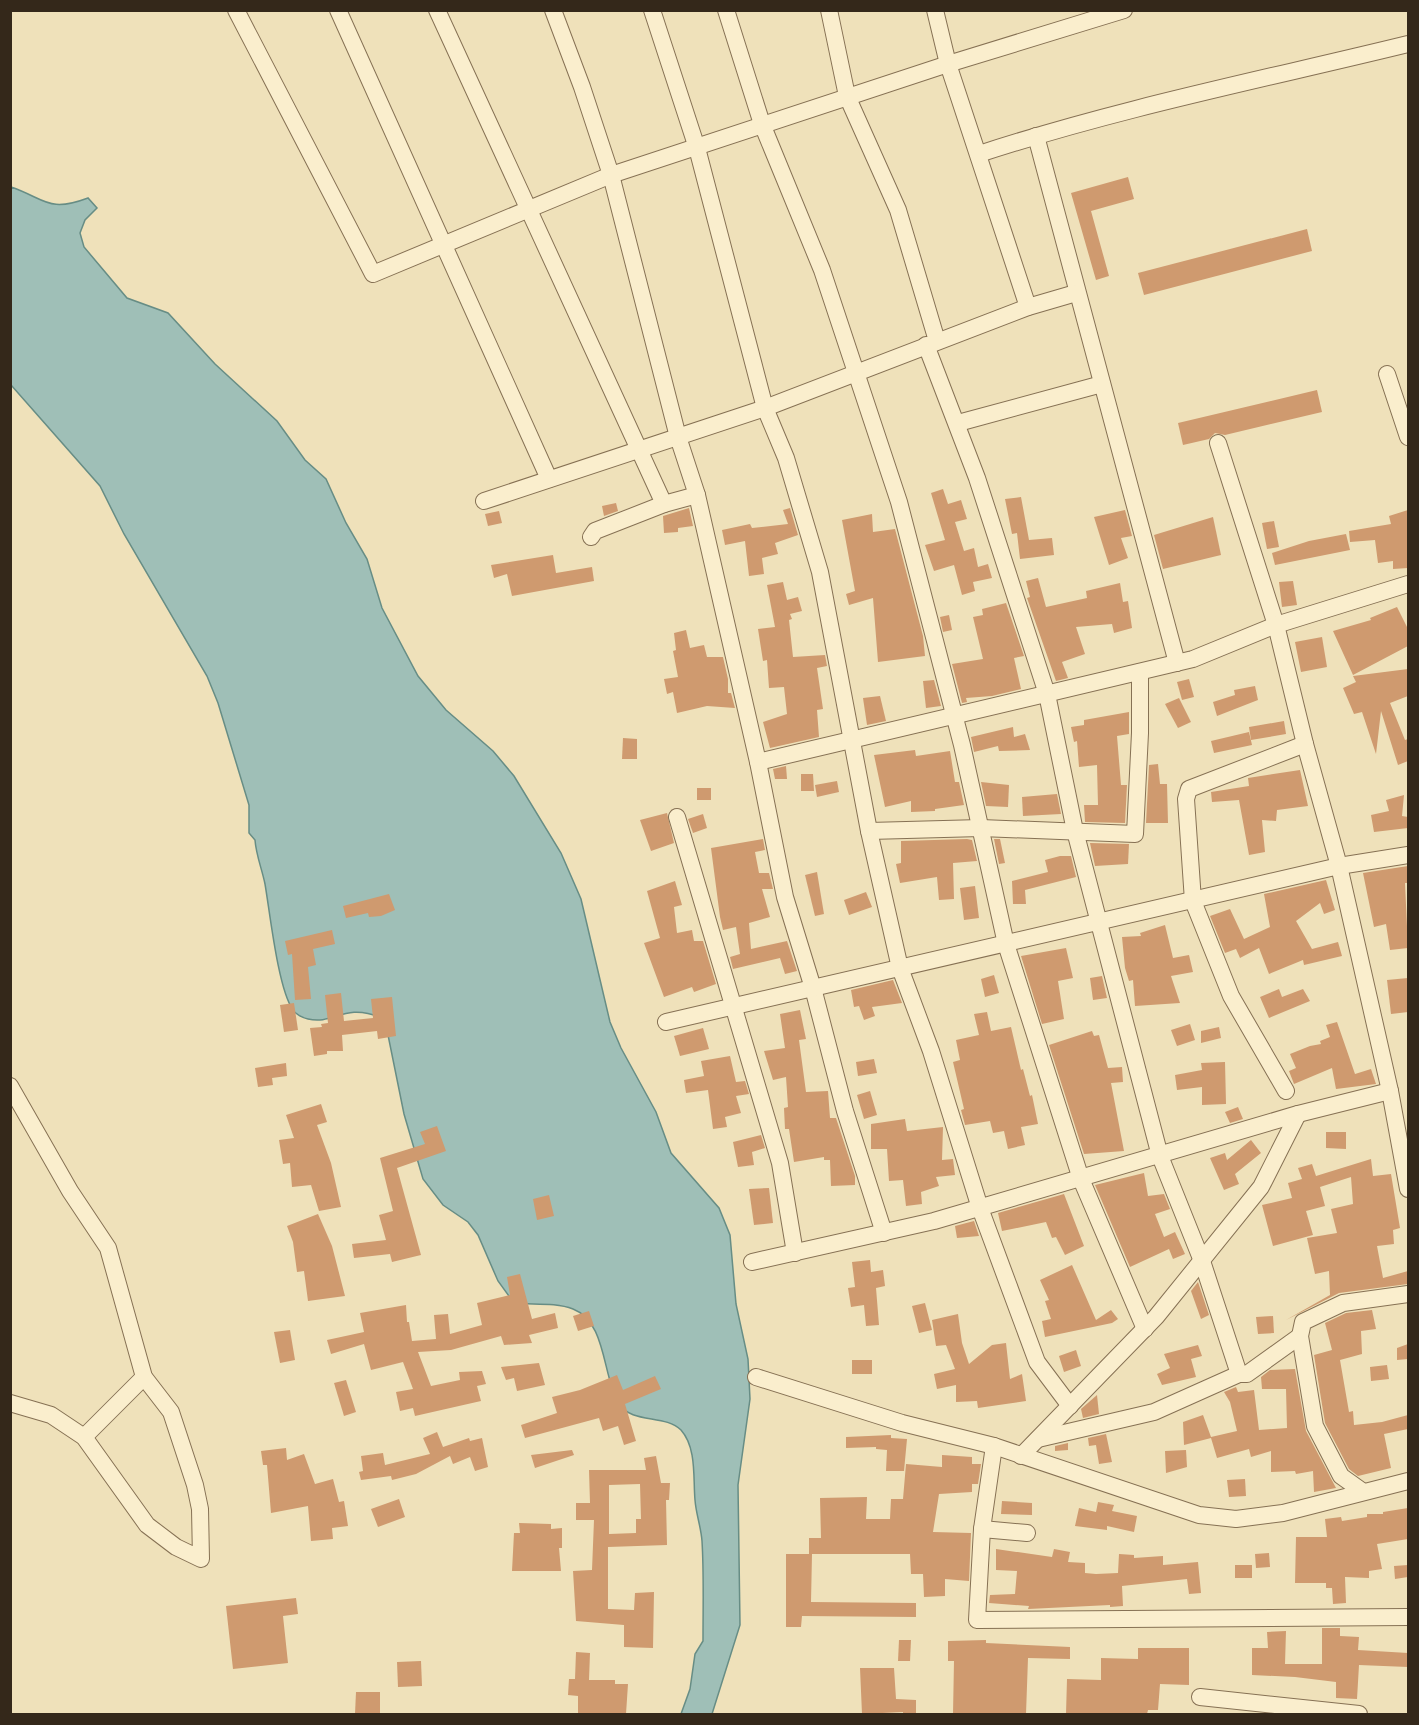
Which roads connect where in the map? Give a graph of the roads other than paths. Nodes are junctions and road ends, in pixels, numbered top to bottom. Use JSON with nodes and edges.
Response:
{"nodes":[{"id":1,"x":236,"y":10,"type":"edge"},
{"id":2,"x":338,"y":10,"type":"edge"},
{"id":3,"x":437,"y":10,"type":"edge"},
{"id":4,"x":553,"y":10,"type":"edge"},
{"id":5,"x":652,"y":10,"type":"edge"},
{"id":6,"x":726,"y":10,"type":"edge"},
{"id":7,"x":829,"y":10,"type":"edge"},
{"id":8,"x":935,"y":10,"type":"edge"},
{"id":9,"x":1124,"y":10,"type":"edge"},
{"id":10,"x":1408,"y":44,"type":"edge"},
{"id":11,"x":948,"y":63,"type":"junction"},
{"id":12,"x":847,"y":96,"type":"junction"},
{"id":13,"x":762,"y":124,"type":"junction"},
{"id":14,"x":1036,"y":136,"type":"junction"},
{"id":15,"x":697,"y":148,"type":"junction"},
{"id":16,"x":979,"y":154,"type":"junction"},
{"id":17,"x":611,"y":176,"type":"junction"},
{"id":18,"x":529,"y":209,"type":"junction"},
{"id":19,"x":444,"y":244,"type":"junction"},
{"id":20,"x":1076,"y":293,"type":"junction"},
{"id":21,"x":1028,"y":307,"type":"junction"},
{"id":22,"x":932,"y":343,"type":"junction"},
{"id":23,"x":856,"y":373,"type":"junction"},
{"id":24,"x":1387,"y":374,"type":"dead end"},
{"id":25,"x":1102,"y":384,"type":"junction"},
{"id":26,"x":765,"y":408,"type":"junction"},
{"id":27,"x":958,"y":423,"type":"junction"},
{"id":28,"x":678,"y":437,"type":"junction"},
{"id":29,"x":1408,"y":437,"type":"edge"},
{"id":30,"x":1218,"y":443,"type":"dead end"},
{"id":31,"x":638,"y":450,"type":"junction"},
{"id":32,"x":549,"y":480,"type":"junction"},
{"id":33,"x":697,"y":495,"type":"junction"},
{"id":34,"x":484,"y":501,"type":"dead end"},
{"id":35,"x":664,"y":504,"type":"junction"},
{"id":36,"x":591,"y":537,"type":"dead end"},
{"id":37,"x":1408,"y":584,"type":"edge"},
{"id":38,"x":1276,"y":625,"type":"junction"},
{"id":39,"x":1177,"y":663,"type":"junction"},
{"id":40,"x":1140,"y":672,"type":"junction"},
{"id":41,"x":1047,"y":693,"type":"junction"},
{"id":42,"x":953,"y":716,"type":"junction"},
{"id":43,"x":853,"y":739,"type":"junction"},
{"id":44,"x":1305,"y":744,"type":"junction"},
{"id":45,"x":758,"y":762,"type":"junction"},
{"id":46,"x":677,"y":817,"type":"dead end"},
{"id":47,"x":981,"y":828,"type":"junction"},
{"id":48,"x":869,"y":831,"type":"junction"},
{"id":49,"x":1075,"y":831,"type":"junction"},
{"id":50,"x":1408,"y":855,"type":"edge"},
{"id":51,"x":1340,"y":866,"type":"junction"},
{"id":52,"x":1192,"y":901,"type":"junction"},
{"id":53,"x":1098,"y":923,"type":"junction"},
{"id":54,"x":1006,"y":944,"type":"junction"},
{"id":55,"x":900,"y":968,"type":"junction"},
{"id":56,"x":813,"y":988,"type":"junction"},
{"id":57,"x":733,"y":1007,"type":"junction"},
{"id":58,"x":666,"y":1022,"type":"dead end"},
{"id":59,"x":10,"y":1086,"type":"edge"},
{"id":60,"x":1286,"y":1090,"type":"dead end"},
{"id":61,"x":1390,"y":1091,"type":"junction"},
{"id":62,"x":1298,"y":1114,"type":"junction"},
{"id":63,"x":1402,"y":1116,"type":"edge"},
{"id":64,"x":1160,"y":1156,"type":"junction"},
{"id":65,"x":1081,"y":1179,"type":"junction"},
{"id":66,"x":1408,"y":1189,"type":"edge"},
{"id":67,"x":980,"y":1208,"type":"junction"},
{"id":68,"x":884,"y":1233,"type":"junction"},
{"id":69,"x":795,"y":1252,"type":"junction"},
{"id":70,"x":1202,"y":1261,"type":"junction"},
{"id":71,"x":752,"y":1262,"type":"dead end"},
{"id":72,"x":1408,"y":1294,"type":"edge"},
{"id":73,"x":1145,"y":1329,"type":"junction"},
{"id":74,"x":1300,"y":1336,"type":"junction"},
{"id":75,"x":1239,"y":1374,"type":"junction"},
{"id":76,"x":144,"y":1377,"type":"junction"},
{"id":77,"x":756,"y":1377,"type":"dead end"},
{"id":78,"x":10,"y":1403,"type":"edge"},
{"id":79,"x":1070,"y":1406,"type":"junction"},
{"id":80,"x":84,"y":1437,"type":"junction"},
{"id":81,"x":1037,"y":1439,"type":"junction"},
{"id":82,"x":994,"y":1446,"type":"junction"},
{"id":83,"x":1021,"y":1456,"type":"junction"},
{"id":84,"x":1408,"y":1481,"type":"edge"},
{"id":85,"x":1362,"y":1491,"type":"junction"},
{"id":86,"x":982,"y":1529,"type":"junction"},
{"id":87,"x":1027,"y":1533,"type":"dead end"},
{"id":88,"x":1408,"y":1617,"type":"edge"},
{"id":89,"x":1200,"y":1697,"type":"dead end"},
{"id":90,"x":1359,"y":1714,"type":"edge"}],
"edges":[{"from":1,"to":19,"type":"street"},
{"from":2,"to":19,"type":"street"},
{"from":3,"to":18,"type":"street"},
{"from":4,"to":17,"type":"street"},
{"from":5,"to":15,"type":"street"},
{"from":6,"to":13,"type":"street"},
{"from":7,"to":12,"type":"street"},
{"from":8,"to":11,"type":"street"},
{"from":9,"to":11,"type":"street"},
{"from":10,"to":14,"type":"street"},
{"from":11,"to":12,"type":"street"},
{"from":11,"to":16,"type":"street"},
{"from":12,"to":13,"type":"street"},
{"from":12,"to":22,"type":"street"},
{"from":13,"to":15,"type":"street"},
{"from":13,"to":23,"type":"street"},
{"from":14,"to":16,"type":"street"},
{"from":14,"to":20,"type":"street"},
{"from":15,"to":17,"type":"street"},
{"from":15,"to":26,"type":"street"},
{"from":16,"to":21,"type":"street"},
{"from":17,"to":18,"type":"street"},
{"from":17,"to":28,"type":"street"},
{"from":18,"to":19,"type":"street"},
{"from":18,"to":31,"type":"street"},
{"from":19,"to":32,"type":"street"},
{"from":20,"to":21,"type":"street"},
{"from":20,"to":25,"type":"street"},
{"from":21,"to":22,"type":"street"},
{"from":22,"to":23,"type":"street"},
{"from":22,"to":27,"type":"street"},
{"from":23,"to":26,"type":"street"},
{"from":23,"to":42,"type":"street"},
{"from":24,"to":29,"type":"street"},
{"from":25,"to":27,"type":"street"},
{"from":25,"to":39,"type":"street"},
{"from":26,"to":28,"type":"street"},
{"from":26,"to":43,"type":"street"},
{"from":27,"to":41,"type":"street"},
{"from":28,"to":31,"type":"street"},
{"from":28,"to":33,"type":"street"},
{"from":30,"to":38,"type":"street"},
{"from":31,"to":32,"type":"street"},
{"from":31,"to":35,"type":"street"},
{"from":32,"to":34,"type":"street"},
{"from":33,"to":35,"type":"street"},
{"from":33,"to":45,"type":"street"},
{"from":35,"to":36,"type":"street"},
{"from":37,"to":38,"type":"street"},
{"from":38,"to":39,"type":"street"},
{"from":38,"to":44,"type":"street"},
{"from":39,"to":40,"type":"street"},
{"from":40,"to":41,"type":"street"},
{"from":40,"to":49,"type":"street"},
{"from":41,"to":42,"type":"street"},
{"from":41,"to":49,"type":"street"},
{"from":42,"to":43,"type":"street"},
{"from":42,"to":47,"type":"street"},
{"from":43,"to":45,"type":"street"},
{"from":43,"to":48,"type":"street"},
{"from":44,"to":51,"type":"street"},
{"from":44,"to":52,"type":"street"},
{"from":45,"to":56,"type":"street"},
{"from":46,"to":57,"type":"street"},
{"from":47,"to":48,"type":"street"},
{"from":47,"to":49,"type":"street"},
{"from":47,"to":54,"type":"street"},
{"from":48,"to":55,"type":"street"},
{"from":49,"to":53,"type":"street"},
{"from":50,"to":51,"type":"street"},
{"from":51,"to":52,"type":"street"},
{"from":51,"to":61,"type":"street"},
{"from":52,"to":53,"type":"street"},
{"from":52,"to":60,"type":"street"},
{"from":53,"to":54,"type":"street"},
{"from":53,"to":64,"type":"street"},
{"from":54,"to":55,"type":"street"},
{"from":54,"to":65,"type":"street"},
{"from":55,"to":56,"type":"street"},
{"from":55,"to":67,"type":"street"},
{"from":56,"to":57,"type":"street"},
{"from":56,"to":68,"type":"street"},
{"from":57,"to":58,"type":"street"},
{"from":57,"to":69,"type":"street"},
{"from":59,"to":76,"type":"street"},
{"from":61,"to":62,"type":"street"},
{"from":61,"to":63,"type":"street"},
{"from":62,"to":64,"type":"street"},
{"from":62,"to":70,"type":"street"},
{"from":63,"to":66,"type":"street"},
{"from":64,"to":65,"type":"street"},
{"from":64,"to":70,"type":"street"},
{"from":65,"to":67,"type":"street"},
{"from":65,"to":73,"type":"street"},
{"from":67,"to":68,"type":"street"},
{"from":67,"to":79,"type":"street"},
{"from":68,"to":69,"type":"street"},
{"from":69,"to":71,"type":"street"},
{"from":70,"to":73,"type":"street"},
{"from":70,"to":75,"type":"street"},
{"from":72,"to":74,"type":"street"},
{"from":73,"to":79,"type":"street"},
{"from":74,"to":75,"type":"street"},
{"from":74,"to":85,"type":"street"},
{"from":75,"to":81,"type":"street"},
{"from":76,"to":80,"type":"street"},
{"from":76,"to":80,"type":"street"},
{"from":77,"to":82,"type":"street"},
{"from":78,"to":80,"type":"street"},
{"from":79,"to":81,"type":"street"},
{"from":81,"to":83,"type":"street"},
{"from":82,"to":83,"type":"street"},
{"from":82,"to":86,"type":"street"},
{"from":83,"to":85,"type":"street"},
{"from":84,"to":85,"type":"street"},
{"from":86,"to":87,"type":"street"},
{"from":86,"to":88,"type":"street"},
{"from":89,"to":90,"type":"street"}]}
